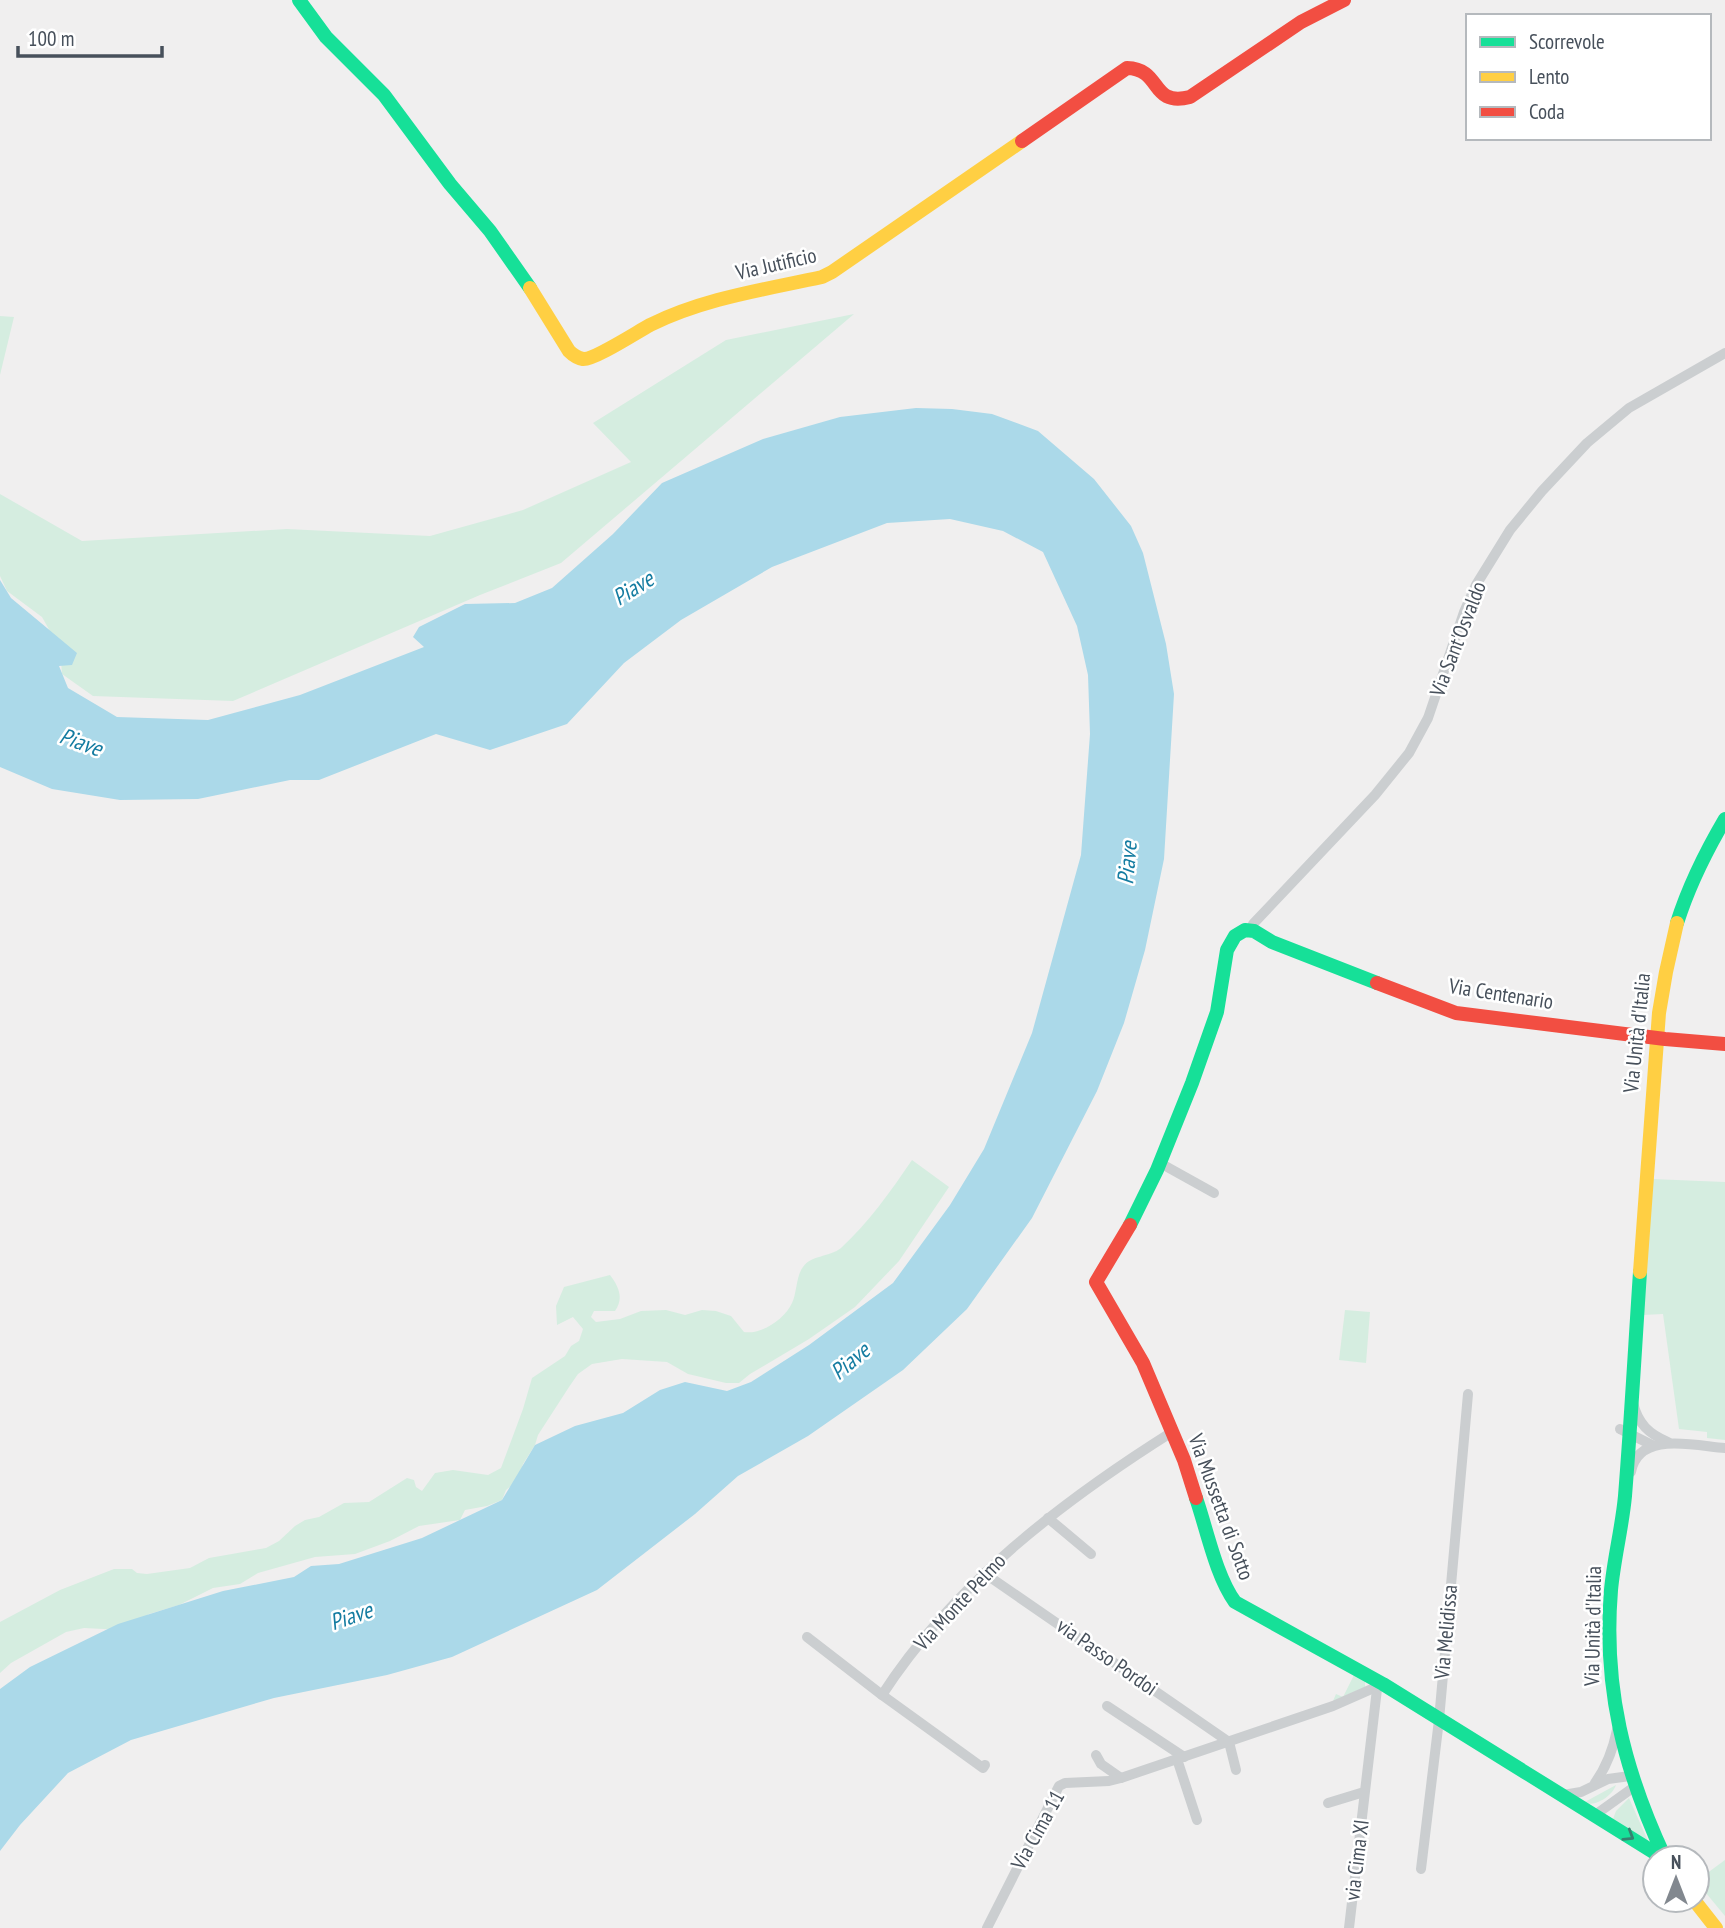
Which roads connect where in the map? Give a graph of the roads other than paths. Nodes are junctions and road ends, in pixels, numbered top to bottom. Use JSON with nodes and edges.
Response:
{"nodes":[{"id":1,"x":299,"y":0,"type":"edge"},
{"id":2,"x":1344,"y":0,"type":"edge"},
{"id":3,"x":1725,"y":352,"type":"edge"},
{"id":4,"x":1725,"y":819,"type":"edge"},
{"id":5,"x":1247,"y":930,"type":"junction"},
{"id":6,"x":1656,"y":1038,"type":"junction"},
{"id":7,"x":1725,"y":1044,"type":"edge"},
{"id":8,"x":1160,"y":1163,"type":"junction"},
{"id":9,"x":1214,"y":1193,"type":"dead end"},
{"id":10,"x":1639,"y":1264,"type":"junction"},
{"id":11,"x":1468,"y":1394,"type":"dead end"},
{"id":12,"x":1632,"y":1397,"type":"junction"},
{"id":13,"x":1172,"y":1432,"type":"junction"},
{"id":14,"x":1647,"y":1433,"type":"junction"},
{"id":15,"x":1626,"y":1434,"type":"junction"},
{"id":16,"x":1671,"y":1443,"type":"junction"},
{"id":17,"x":1652,"y":1445,"type":"junction"},
{"id":18,"x":1725,"y":1448,"type":"edge"},
{"id":19,"x":1624,"y":1506,"type":"junction"},
{"id":20,"x":1048,"y":1518,"type":"junction"},
{"id":21,"x":1091,"y":1553,"type":"dead end"},
{"id":22,"x":1615,"y":1553,"type":"junction"},
{"id":23,"x":984,"y":1573,"type":"junction"},
{"id":24,"x":807,"y":1637,"type":"dead end"},
{"id":25,"x":1380,"y":1686,"type":"junction"},
{"id":26,"x":881,"y":1695,"type":"junction"},
{"id":27,"x":1107,"y":1706,"type":"dead end"},
{"id":28,"x":1439,"y":1720,"type":"junction"},
{"id":29,"x":1618,"y":1726,"type":"junction"},
{"id":30,"x":1229,"y":1742,"type":"junction"},
{"id":31,"x":1096,"y":1755,"type":"dead end"},
{"id":32,"x":1180,"y":1758,"type":"junction"},
{"id":33,"x":985,"y":1765,"type":"dead end"},
{"id":34,"x":1236,"y":1770,"type":"dead end"},
{"id":35,"x":1121,"y":1778,"type":"junction"},
{"id":36,"x":1632,"y":1781,"type":"junction"},
{"id":37,"x":1594,"y":1785,"type":"junction"},
{"id":38,"x":1364,"y":1792,"type":"junction"},
{"id":39,"x":1563,"y":1796,"type":"junction"},
{"id":40,"x":1328,"y":1803,"type":"dead end"},
{"id":41,"x":1595,"y":1815,"type":"junction"},
{"id":42,"x":1197,"y":1820,"type":"dead end"},
{"id":43,"x":1642,"y":1844,"type":"edge"},
{"id":44,"x":1658,"y":1844,"type":"edge"},
{"id":45,"x":1420,"y":1869,"type":"dead end"},
{"id":46,"x":1705,"y":1914,"type":"edge"},
{"id":47,"x":987,"y":1928,"type":"edge"},
{"id":48,"x":1349,"y":1928,"type":"edge"},
{"id":49,"x":1716,"y":1928,"type":"edge"}],
"edges":[{"from":1,"to":2,"type":"street","name":"Via Jutificio"},
{"from":3,"to":5,"type":"street","name":"Via Sant'Osvaldo"},
{"from":4,"to":6,"type":"street","name":"Via Unità d'Italia"},
{"from":5,"to":6,"type":"street","name":"Via Centenario"},
{"from":5,"to":8,"type":"street","name":"Via Mussetta di Sotto"},
{"from":6,"to":7,"type":"street","name":"Via Centenario"},
{"from":6,"to":10,"type":"street","name":"Via Unità d'Italia"},
{"from":8,"to":9,"type":"street"},
{"from":8,"to":13,"type":"street","name":"Via Mussetta di Sotto"},
{"from":10,"to":12,"type":"street","name":"Via Unità d'Italia"},
{"from":10,"to":15,"type":"street","name":"Via Unità d'Italia"},
{"from":11,"to":28,"type":"street","name":"Via Melidissa"},
{"from":12,"to":14,"type":"street"},
{"from":12,"to":15,"type":"street","name":"Via Unità d'Italia"},
{"from":13,"to":20,"type":"street","name":"Via Monte Pelmo"},
{"from":13,"to":25,"type":"street","name":"Via Mussetta di Sotto"},
{"from":14,"to":15,"type":"street"},
{"from":14,"to":16,"type":"street"},
{"from":15,"to":17,"type":"street"},
{"from":15,"to":19,"type":"street","name":"Via Unità d'Italia"},
{"from":15,"to":22,"type":"street","name":"Via Unità d'Italia"},
{"from":16,"to":17,"type":"street"},
{"from":16,"to":18,"type":"street"},
{"from":17,"to":19,"type":"street"},
{"from":19,"to":22,"type":"street","name":"Via Unità d'Italia"},
{"from":20,"to":21,"type":"street"},
{"from":20,"to":23,"type":"street","name":"Via Monte Pelmo"},
{"from":22,"to":29,"type":"street","name":"Via Unità d'Italia"},
{"from":23,"to":26,"type":"street","name":"Via Monte Pelmo"},
{"from":23,"to":30,"type":"street","name":"via Passo Pordoi"},
{"from":24,"to":26,"type":"street"},
{"from":25,"to":28,"type":"street","name":"Via Mussetta di Sotto"},
{"from":25,"to":30,"type":"street","name":"Via Cima 11"},
{"from":25,"to":38,"type":"street","name":"via Cima XI"},
{"from":26,"to":33,"type":"street"},
{"from":27,"to":32,"type":"street"},
{"from":28,"to":39,"type":"street","name":"Via Mussetta di Sotto"},
{"from":28,"to":45,"type":"street","name":"Via Melidissa"},
{"from":29,"to":36,"type":"street","name":"Via Unità d'Italia"},
{"from":29,"to":37,"type":"street"},
{"from":30,"to":32,"type":"street","name":"Via Cima 11"},
{"from":30,"to":34,"type":"street"},
{"from":31,"to":35,"type":"street"},
{"from":32,"to":35,"type":"street","name":"Via Cima 11"},
{"from":32,"to":42,"type":"street"},
{"from":35,"to":47,"type":"street","name":"Via Cima 11"},
{"from":36,"to":37,"type":"street"},
{"from":36,"to":41,"type":"street"},
{"from":36,"to":44,"type":"street","name":"Via Unità d'Italia"},
{"from":37,"to":39,"type":"street"},
{"from":38,"to":40,"type":"street","name":"via Cima XI"},
{"from":38,"to":48,"type":"street","name":"via Cima XI"},
{"from":39,"to":41,"type":"street","name":"Via Mussetta di Sotto"},
{"from":41,"to":43,"type":"street","name":"Via Mussetta di Sotto","one_way":true},
{"from":46,"to":49,"type":"street"}]}
